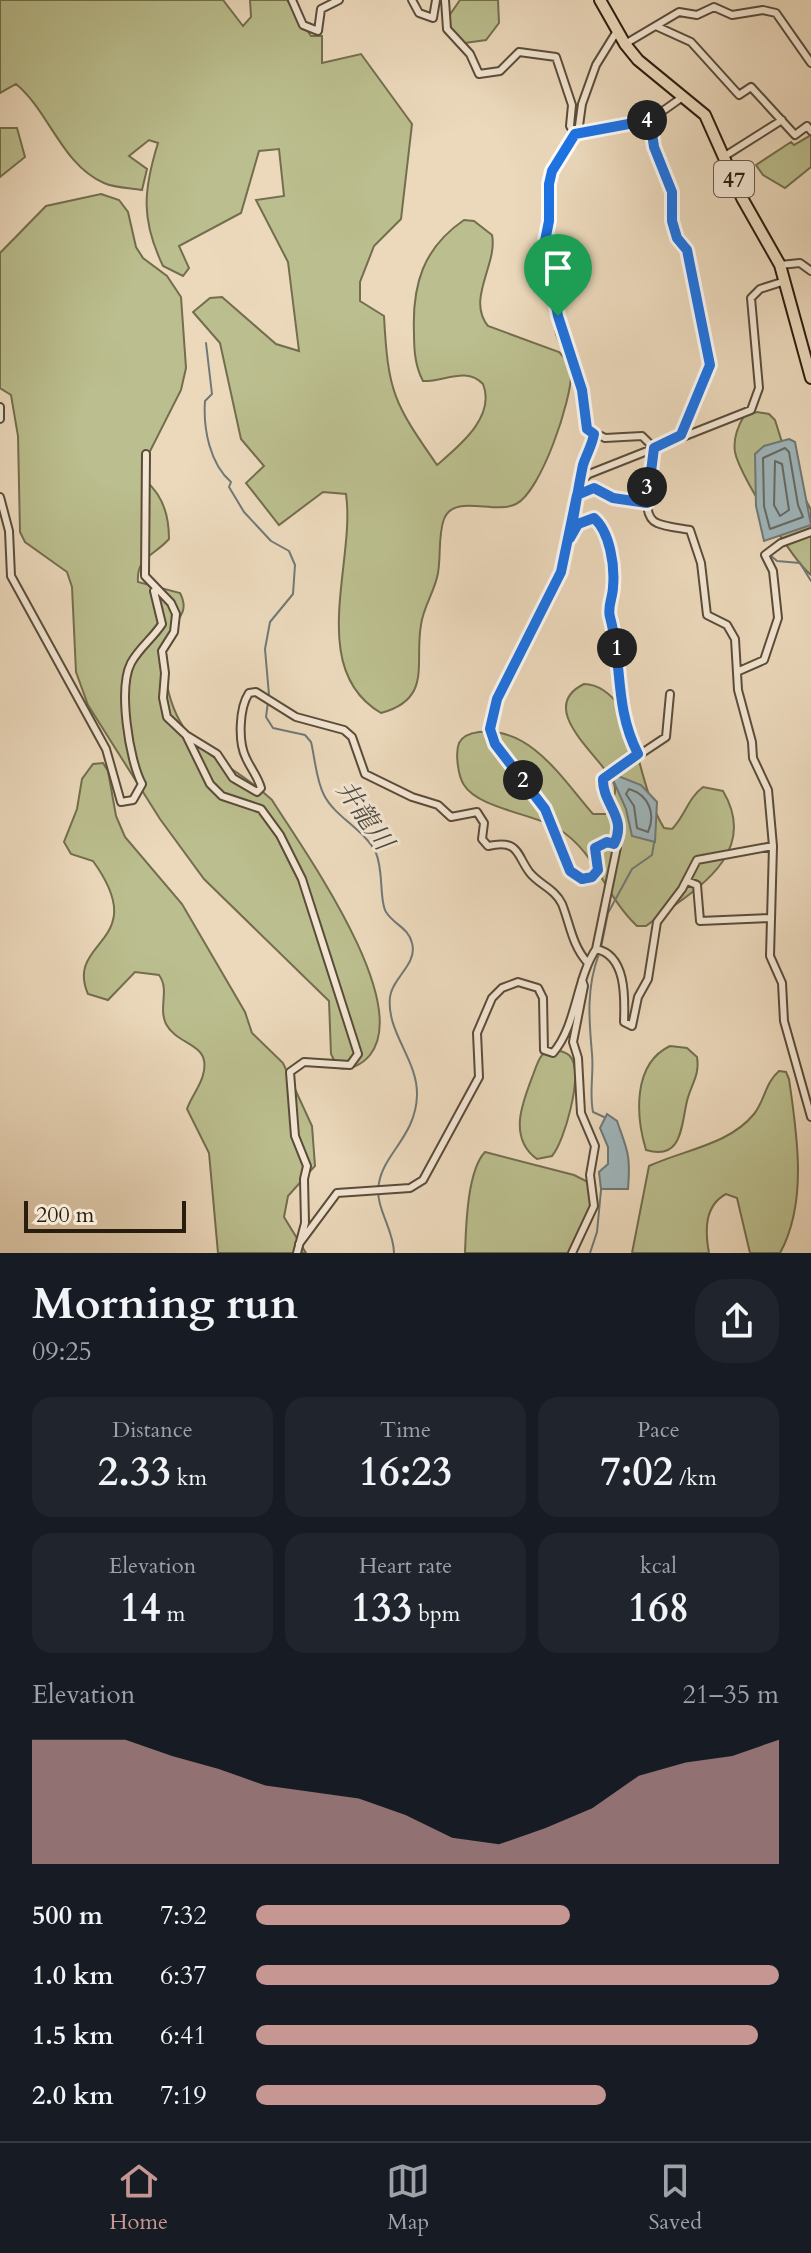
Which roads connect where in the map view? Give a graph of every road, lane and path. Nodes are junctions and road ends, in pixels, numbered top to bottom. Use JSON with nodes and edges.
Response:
{"nodes":[{"id":1,"x":292,"y":0,"type":"edge"},
{"id":2,"x":339,"y":0,"type":"edge"},
{"id":3,"x":412,"y":0,"type":"edge"},
{"id":4,"x":436,"y":0,"type":"edge"},
{"id":5,"x":445,"y":0,"type":"edge"},
{"id":6,"x":600,"y":0,"type":"edge"},
{"id":7,"x":658,"y":27,"type":"junction"},
{"id":8,"x":617,"y":31,"type":"junction"},
{"id":9,"x":625,"y":44,"type":"junction"},
{"id":10,"x":811,"y":63,"type":"edge"},
{"id":11,"x":685,"y":95,"type":"junction"},
{"id":12,"x":650,"y":120,"type":"junction"},
{"id":13,"x":782,"y":120,"type":"junction"},
{"id":14,"x":811,"y":131,"type":"edge"},
{"id":15,"x":576,"y":133,"type":"junction"},
{"id":16,"x":725,"y":156,"type":"junction"},
{"id":17,"x":748,"y":166,"type":"dead end"},
{"id":18,"x":732,"y":176,"type":"junction"},
{"id":19,"x":780,"y":265,"type":"junction"},
{"id":20,"x":811,"y":271,"type":"edge"},
{"id":21,"x":785,"y":281,"type":"junction"},
{"id":22,"x":811,"y":378,"type":"edge"},
{"id":23,"x":0,"y":407,"type":"edge"},
{"id":24,"x":0,"y":419,"type":"edge"},
{"id":25,"x":594,"y":434,"type":"junction"},
{"id":26,"x":681,"y":435,"type":"junction"},
{"id":27,"x":654,"y":448,"type":"junction"},
{"id":28,"x":146,"y":454,"type":"dead end"},
{"id":29,"x":581,"y":481,"type":"junction"},
{"id":30,"x":577,"y":495,"type":"junction"},
{"id":31,"x":0,"y":497,"type":"edge"},
{"id":32,"x":647,"y":503,"type":"junction"},
{"id":33,"x":811,"y":532,"type":"edge"},
{"id":34,"x":570,"y":538,"type":"junction"},
{"id":35,"x":152,"y":587,"type":"junction"},
{"id":36,"x":739,"y":671,"type":"junction"},
{"id":37,"x":670,"y":694,"type":"dead end"},
{"id":38,"x":186,"y":735,"type":"junction"},
{"id":39,"x":638,"y":754,"type":"junction"},
{"id":40,"x":614,"y":844,"type":"junction"},
{"id":41,"x":773,"y":846,"type":"junction"},
{"id":42,"x":687,"y":881,"type":"junction"},
{"id":43,"x":769,"y":918,"type":"junction"},
{"id":44,"x":596,"y":949,"type":"junction"},
{"id":45,"x":587,"y":962,"type":"junction"},
{"id":46,"x":582,"y":980,"type":"junction"},
{"id":47,"x":811,"y":1117,"type":"edge"},
{"id":48,"x":299,"y":1244,"type":"junction"},
{"id":49,"x":297,"y":1253,"type":"edge"},
{"id":50,"x":572,"y":1253,"type":"edge"}],
"edges":[{"from":1,"to":2,"type":"street"},
{"from":3,"to":4,"type":"street"},
{"from":5,"to":15,"type":"street"},
{"from":6,"to":8,"type":"main road","number":"47"},
{"from":7,"to":9,"type":"street"},
{"from":7,"to":10,"type":"street"},
{"from":7,"to":13,"type":"street"},
{"from":8,"to":9,"type":"main road","number":"47"},
{"from":8,"to":15,"type":"street"},
{"from":9,"to":11,"type":"main road","number":"47"},
{"from":11,"to":12,"type":"street"},
{"from":11,"to":16,"type":"main road","number":"47"},
{"from":12,"to":15,"type":"street"},
{"from":12,"to":26,"type":"street"},
{"from":13,"to":14,"type":"street"},
{"from":13,"to":16,"type":"street"},
{"from":15,"to":25,"type":"street"},
{"from":16,"to":18,"type":"main road","number":"47"},
{"from":17,"to":18,"type":"street"},
{"from":18,"to":19,"type":"main road","number":"47"},
{"from":19,"to":20,"type":"street"},
{"from":19,"to":21,"type":"main road","number":"47"},
{"from":21,"to":22,"type":"main road","number":"47"},
{"from":21,"to":26,"type":"street"},
{"from":23,"to":24,"type":"street"},
{"from":25,"to":27,"type":"street"},
{"from":25,"to":29,"type":"street"},
{"from":26,"to":27,"type":"street"},
{"from":27,"to":29,"type":"street"},
{"from":27,"to":32,"type":"street"},
{"from":28,"to":35,"type":"street"},
{"from":29,"to":30,"type":"street"},
{"from":30,"to":32,"type":"street"},
{"from":30,"to":34,"type":"street"},
{"from":31,"to":35,"type":"street"},
{"from":32,"to":36,"type":"street"},
{"from":33,"to":36,"type":"street"},
{"from":34,"to":39,"type":"street"},
{"from":34,"to":40,"type":"street"},
{"from":35,"to":38,"type":"street"},
{"from":36,"to":41,"type":"street"},
{"from":37,"to":39,"type":"street"},
{"from":38,"to":45,"type":"street"},
{"from":38,"to":48,"type":"street"},
{"from":39,"to":40,"type":"street"},
{"from":40,"to":44,"type":"street"},
{"from":41,"to":42,"type":"street"},
{"from":41,"to":43,"type":"street"},
{"from":42,"to":43,"type":"street"},
{"from":42,"to":44,"type":"street"},
{"from":43,"to":47,"type":"street"},
{"from":44,"to":45,"type":"street"},
{"from":45,"to":46,"type":"street"},
{"from":46,"to":48,"type":"street"},
{"from":46,"to":50,"type":"street"},
{"from":48,"to":49,"type":"street"}]}
